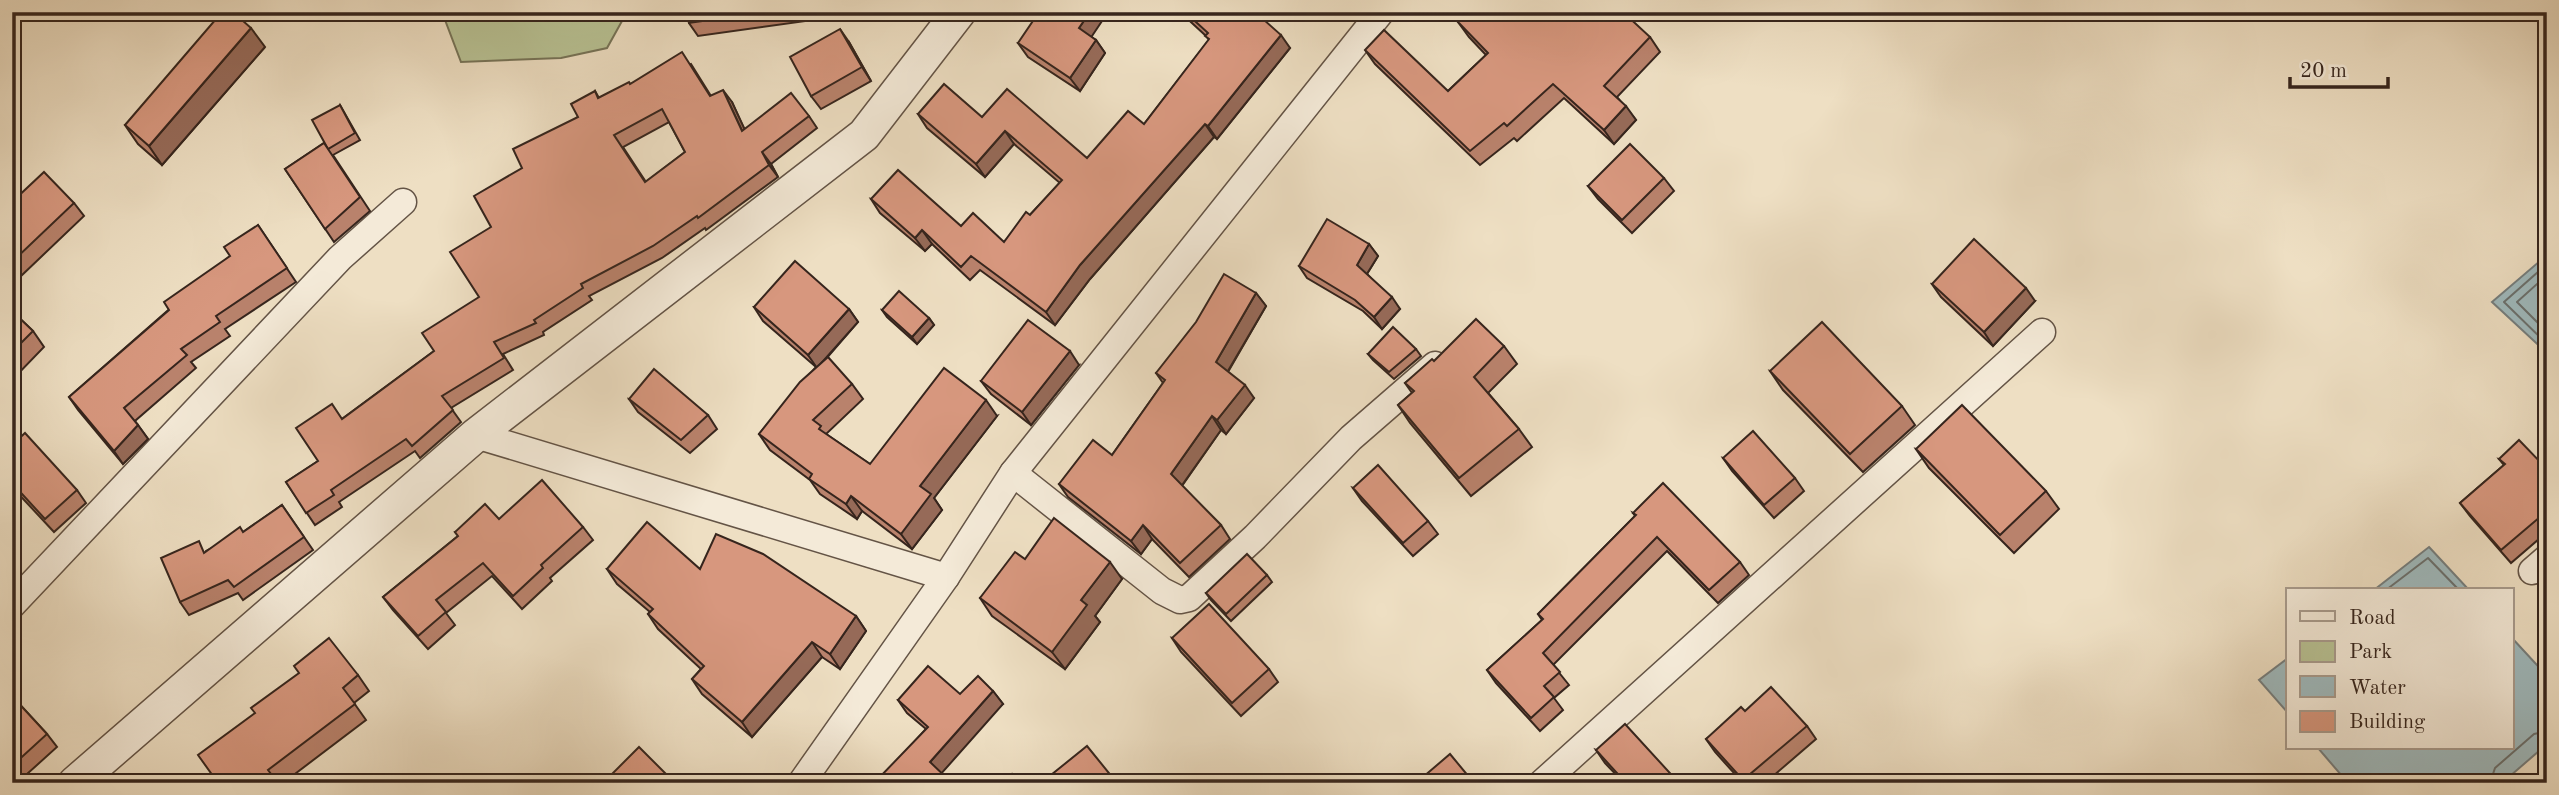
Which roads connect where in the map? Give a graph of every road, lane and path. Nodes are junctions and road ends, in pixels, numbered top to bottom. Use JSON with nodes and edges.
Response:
{"nodes":[{"id":1,"x":959,"y":12,"type":"edge"},
{"id":2,"x":1381,"y":12,"type":"edge"},
{"id":3,"x":403,"y":202,"type":"dead end"},
{"id":4,"x":2042,"y":332,"type":"dead end"},
{"id":5,"x":1442,"y":358,"type":"edge"},
{"id":6,"x":476,"y":435,"type":"junction"},
{"id":7,"x":1013,"y":473,"type":"junction"},
{"id":8,"x":946,"y":577,"type":"junction"},
{"id":9,"x":12,"y":605,"type":"edge"},
{"id":10,"x":75,"y":783,"type":"edge"},
{"id":11,"x":802,"y":783,"type":"edge"},
{"id":12,"x":1542,"y":783,"type":"edge"}],
"edges":[{"from":1,"to":6,"type":"street"},
{"from":2,"to":7,"type":"street"},
{"from":3,"to":9,"type":"street"},
{"from":4,"to":12,"type":"street"},
{"from":5,"to":7,"type":"street"},
{"from":6,"to":8,"type":"street"},
{"from":6,"to":10,"type":"street"},
{"from":7,"to":8,"type":"street"},
{"from":8,"to":11,"type":"street"}]}
